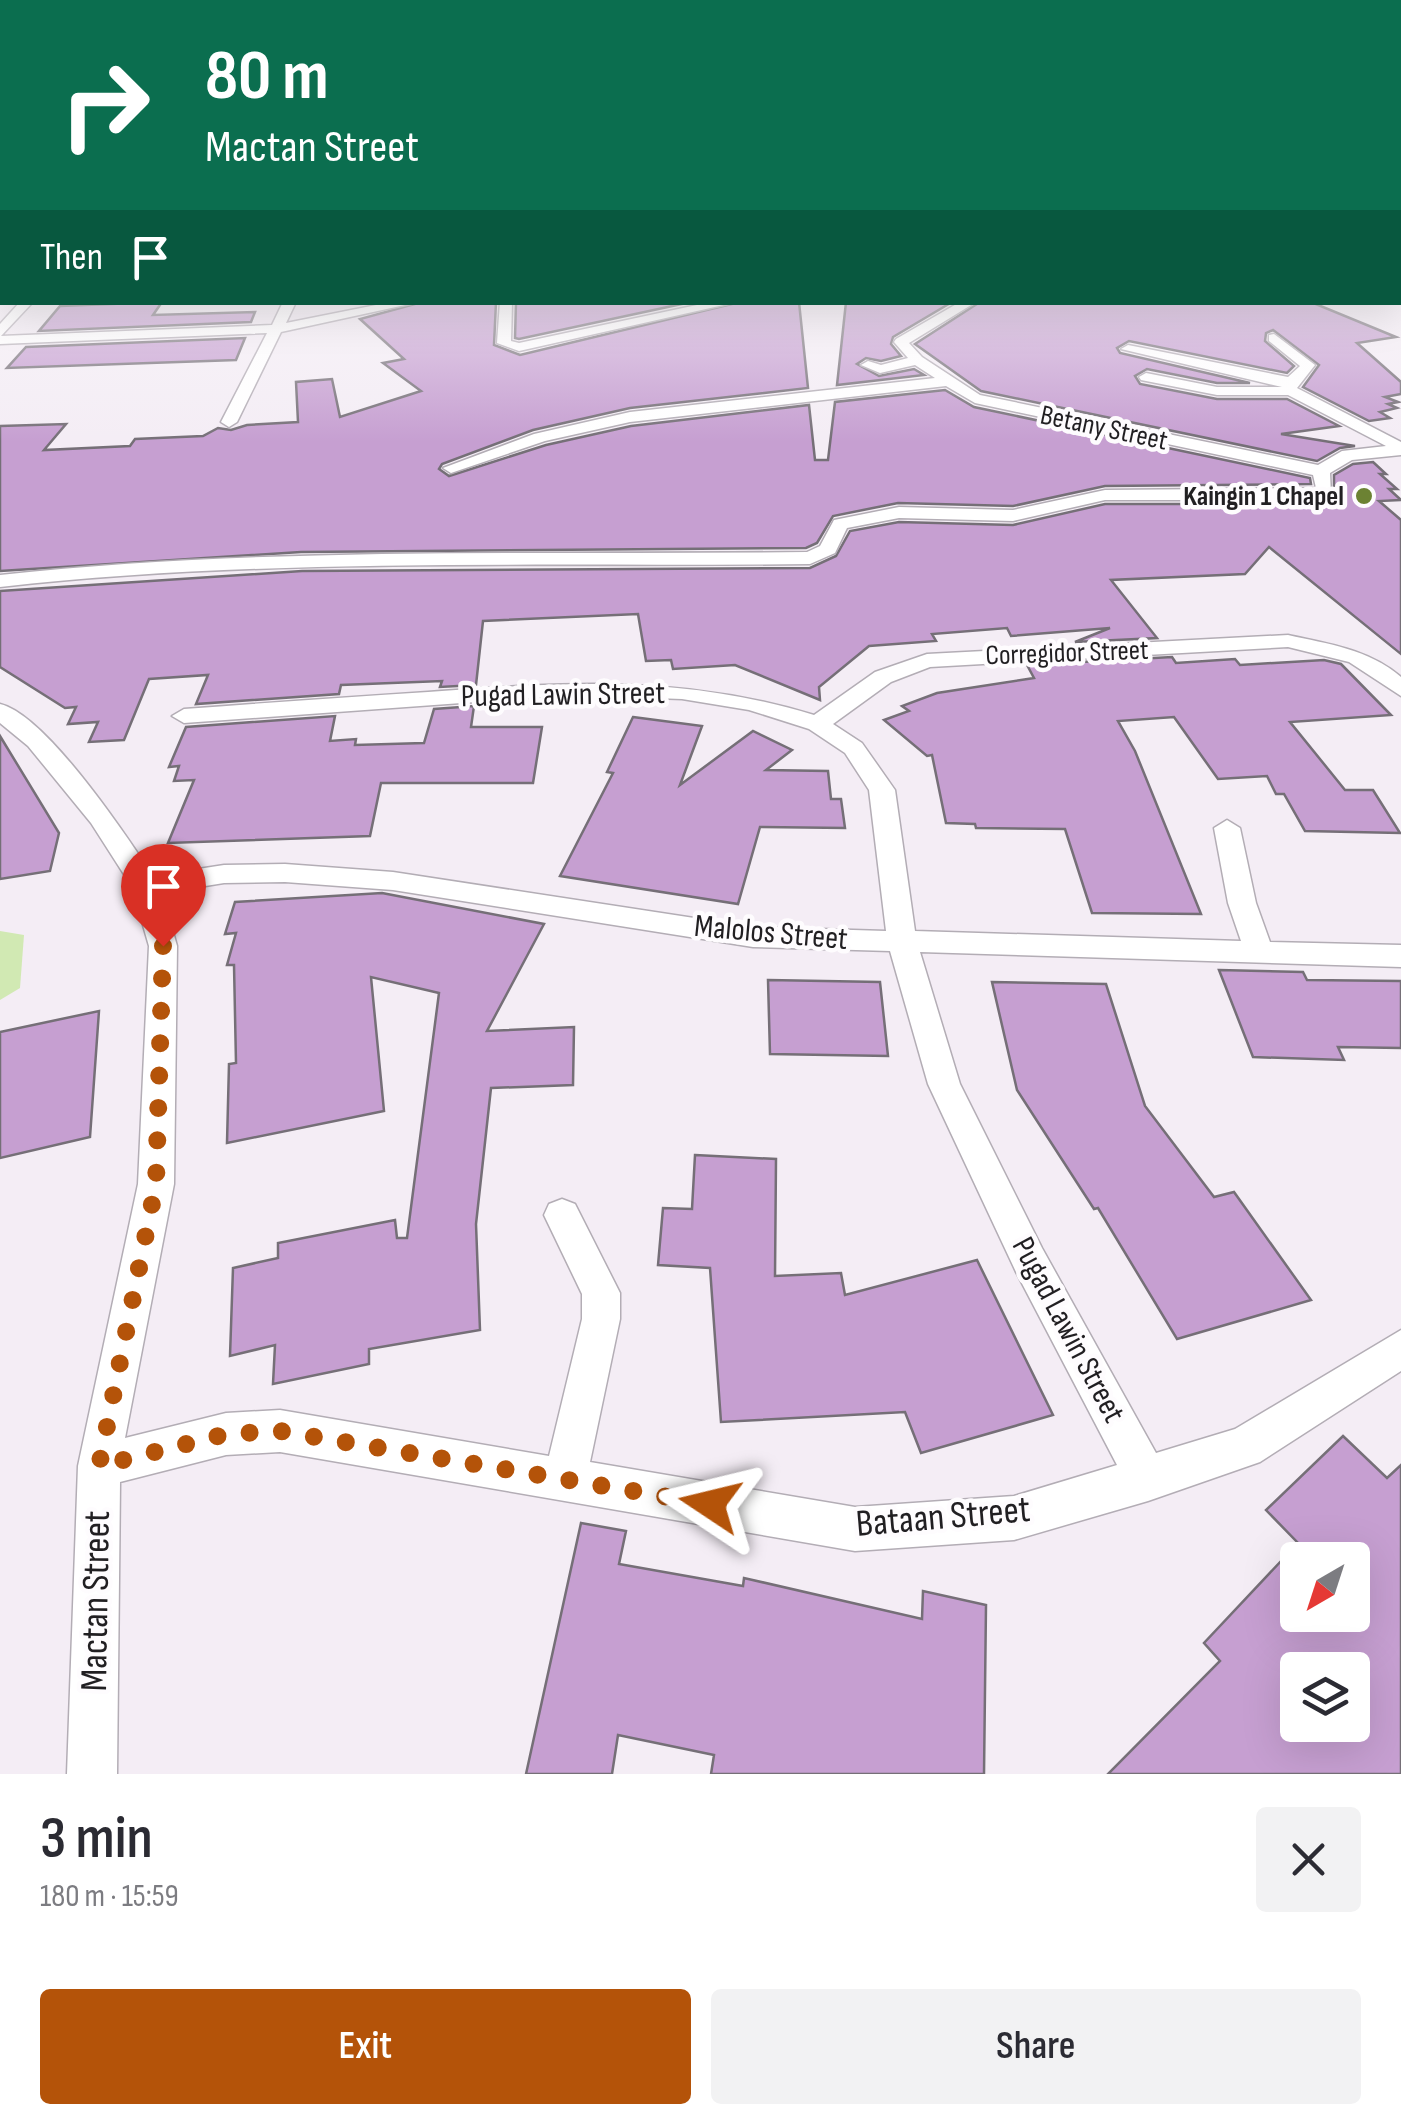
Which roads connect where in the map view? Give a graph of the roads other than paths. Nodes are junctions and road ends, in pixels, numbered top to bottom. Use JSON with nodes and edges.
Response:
{"nodes":[{"id":1,"x":25,"y":305,"type":"edge"},
{"id":2,"x":289,"y":305,"type":"edge"},
{"id":3,"x":397,"y":305,"type":"edge"},
{"id":4,"x":506,"y":305,"type":"edge"},
{"id":5,"x":717,"y":305,"type":"edge"},
{"id":6,"x":964,"y":305,"type":"edge"},
{"id":7,"x":278,"y":328,"type":"junction"},
{"id":8,"x":0,"y":336,"type":"edge"},
{"id":9,"x":1274,"y":338,"type":"dead end"},
{"id":10,"x":1128,"y":349,"type":"dead end"},
{"id":11,"x":917,"y":360,"type":"junction"},
{"id":12,"x":868,"y":365,"type":"dead end"},
{"id":13,"x":1146,"y":377,"type":"dead end"},
{"id":14,"x":949,"y":382,"type":"junction"},
{"id":15,"x":1290,"y":386,"type":"junction"},
{"id":16,"x":229,"y":422,"type":"dead end"},
{"id":17,"x":1401,"y":449,"type":"edge"},
{"id":18,"x":451,"y":468,"type":"dead end"},
{"id":19,"x":1321,"y":471,"type":"junction"},
{"id":20,"x":0,"y":580,"type":"edge"},
{"id":21,"x":1401,"y":689,"type":"edge"},
{"id":22,"x":0,"y":711,"type":"edge"},
{"id":23,"x":184,"y":716,"type":"dead end"},
{"id":24,"x":817,"y":724,"type":"junction"},
{"id":25,"x":1227,"y":828,"type":"dead end"},
{"id":26,"x":146,"y":886,"type":"junction"},
{"id":27,"x":902,"y":942,"type":"junction"},
{"id":28,"x":1259,"y":951,"type":"junction"},
{"id":29,"x":1401,"y":956,"type":"edge"},
{"id":30,"x":562,"y":1215,"type":"dead end"},
{"id":31,"x":1401,"y":1349,"type":"edge"},
{"id":32,"x":99,"y":1466,"type":"junction"},
{"id":33,"x":565,"y":1480,"type":"junction"},
{"id":34,"x":1148,"y":1480,"type":"junction"},
{"id":35,"x":92,"y":1774,"type":"edge"}],
"edges":[{"from":1,"to":8,"type":"street"},
{"from":2,"to":7,"type":"street"},
{"from":3,"to":7,"type":"street"},
{"from":4,"to":5,"type":"street"},
{"from":6,"to":11,"type":"street"},
{"from":7,"to":8,"type":"street"},
{"from":7,"to":16,"type":"street"},
{"from":9,"to":15,"type":"street"},
{"from":10,"to":15,"type":"street"},
{"from":11,"to":12,"type":"street"},
{"from":11,"to":14,"type":"street","name":"Betany Street"},
{"from":13,"to":15,"type":"street"},
{"from":14,"to":18,"type":"street"},
{"from":14,"to":19,"type":"street","name":"Betany Street"},
{"from":15,"to":17,"type":"street"},
{"from":17,"to":19,"type":"street"},
{"from":19,"to":20,"type":"street"},
{"from":21,"to":24,"type":"street","name":"Corregidor Street"},
{"from":22,"to":26,"type":"street","name":"Mactan Street"},
{"from":23,"to":24,"type":"street","name":"Pugad Lawin Street"},
{"from":24,"to":27,"type":"street","name":"Pugad Lawin Street"},
{"from":25,"to":28,"type":"street"},
{"from":26,"to":27,"type":"street","name":"Malolos Street"},
{"from":26,"to":32,"type":"street","name":"Mactan Street"},
{"from":27,"to":28,"type":"street","name":"Malolos Street"},
{"from":27,"to":34,"type":"street","name":"Pugad Lawin Street"},
{"from":28,"to":29,"type":"street","name":"Malolos Street"},
{"from":30,"to":33,"type":"street"},
{"from":31,"to":34,"type":"street","name":"Bataan Street"},
{"from":32,"to":33,"type":"street","name":"Bataan Street"},
{"from":32,"to":35,"type":"street","name":"Mactan Street"},
{"from":33,"to":34,"type":"street","name":"Bataan Street"}]}
